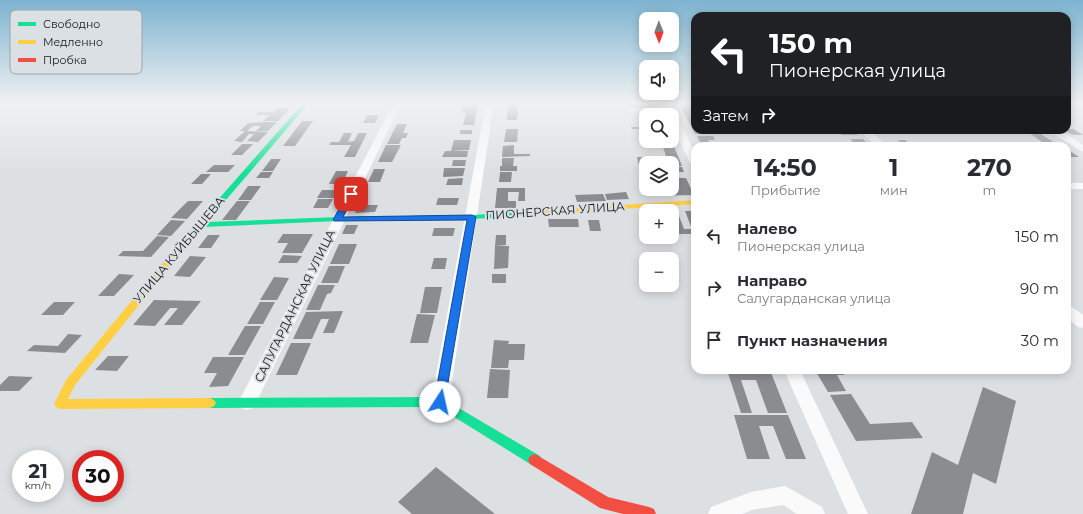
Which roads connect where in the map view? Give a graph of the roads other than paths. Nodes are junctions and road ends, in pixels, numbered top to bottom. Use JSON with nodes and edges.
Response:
{"nodes":[{"id":1,"x":285,"y":126,"type":"edge"},
{"id":2,"x":386,"y":126,"type":"edge"},
{"id":3,"x":486,"y":126,"type":"edge"},
{"id":4,"x":679,"y":130,"type":"edge"},
{"id":5,"x":869,"y":134,"type":"edge"},
{"id":6,"x":1059,"y":134,"type":"edge"},
{"id":7,"x":878,"y":142,"type":"edge"},
{"id":8,"x":1083,"y":149,"type":"edge"},
{"id":9,"x":691,"y":155,"type":"edge"},
{"id":10,"x":1071,"y":186,"type":"edge"},
{"id":11,"x":1083,"y":186,"type":"edge"},
{"id":12,"x":691,"y":202,"type":"edge"},
{"id":13,"x":472,"y":217,"type":"junction"},
{"id":14,"x":338,"y":220,"type":"junction"},
{"id":15,"x":199,"y":225,"type":"junction"},
{"id":16,"x":1071,"y":313,"type":"edge"},
{"id":17,"x":1083,"y":323,"type":"edge"},
{"id":18,"x":794,"y":374,"type":"edge"},
{"id":19,"x":440,"y":402,"type":"junction"},
{"id":20,"x":247,"y":404,"type":"junction"},
{"id":21,"x":649,"y":514,"type":"edge"},
{"id":22,"x":718,"y":514,"type":"edge"},
{"id":23,"x":815,"y":514,"type":"edge"},
{"id":24,"x":858,"y":514,"type":"edge"}],
"edges":[{"from":1,"to":15,"type":"street","name":"УЛИЦА КУЙБЫШЕВА"},
{"from":2,"to":14,"type":"street","name":"САЛУГАРДАНСКАЯ УЛИЦА"},
{"from":3,"to":13,"type":"street"},
{"from":4,"to":9,"type":"street"},
{"from":5,"to":7,"type":"street"},
{"from":6,"to":8,"type":"street"},
{"from":10,"to":11,"type":"street"},
{"from":12,"to":13,"type":"street","name":"ПИОНЕРСКАЯ УЛИЦА"},
{"from":13,"to":14,"type":"street","name":"ПИОНЕРСКАЯ УЛИЦА"},
{"from":13,"to":19,"type":"street"},
{"from":14,"to":15,"type":"street","name":"ПИОНЕРСКАЯ УЛИЦА"},
{"from":14,"to":20,"type":"street","name":"САЛУГАРДАНСКАЯ УЛИЦА"},
{"from":15,"to":20,"type":"street","name":"УЛИЦА КУЙБЫШЕВА"},
{"from":16,"to":17,"type":"street"},
{"from":18,"to":24,"type":"street"},
{"from":19,"to":20,"type":"street"},
{"from":19,"to":21,"type":"street"},
{"from":22,"to":23,"type":"street"}]}
